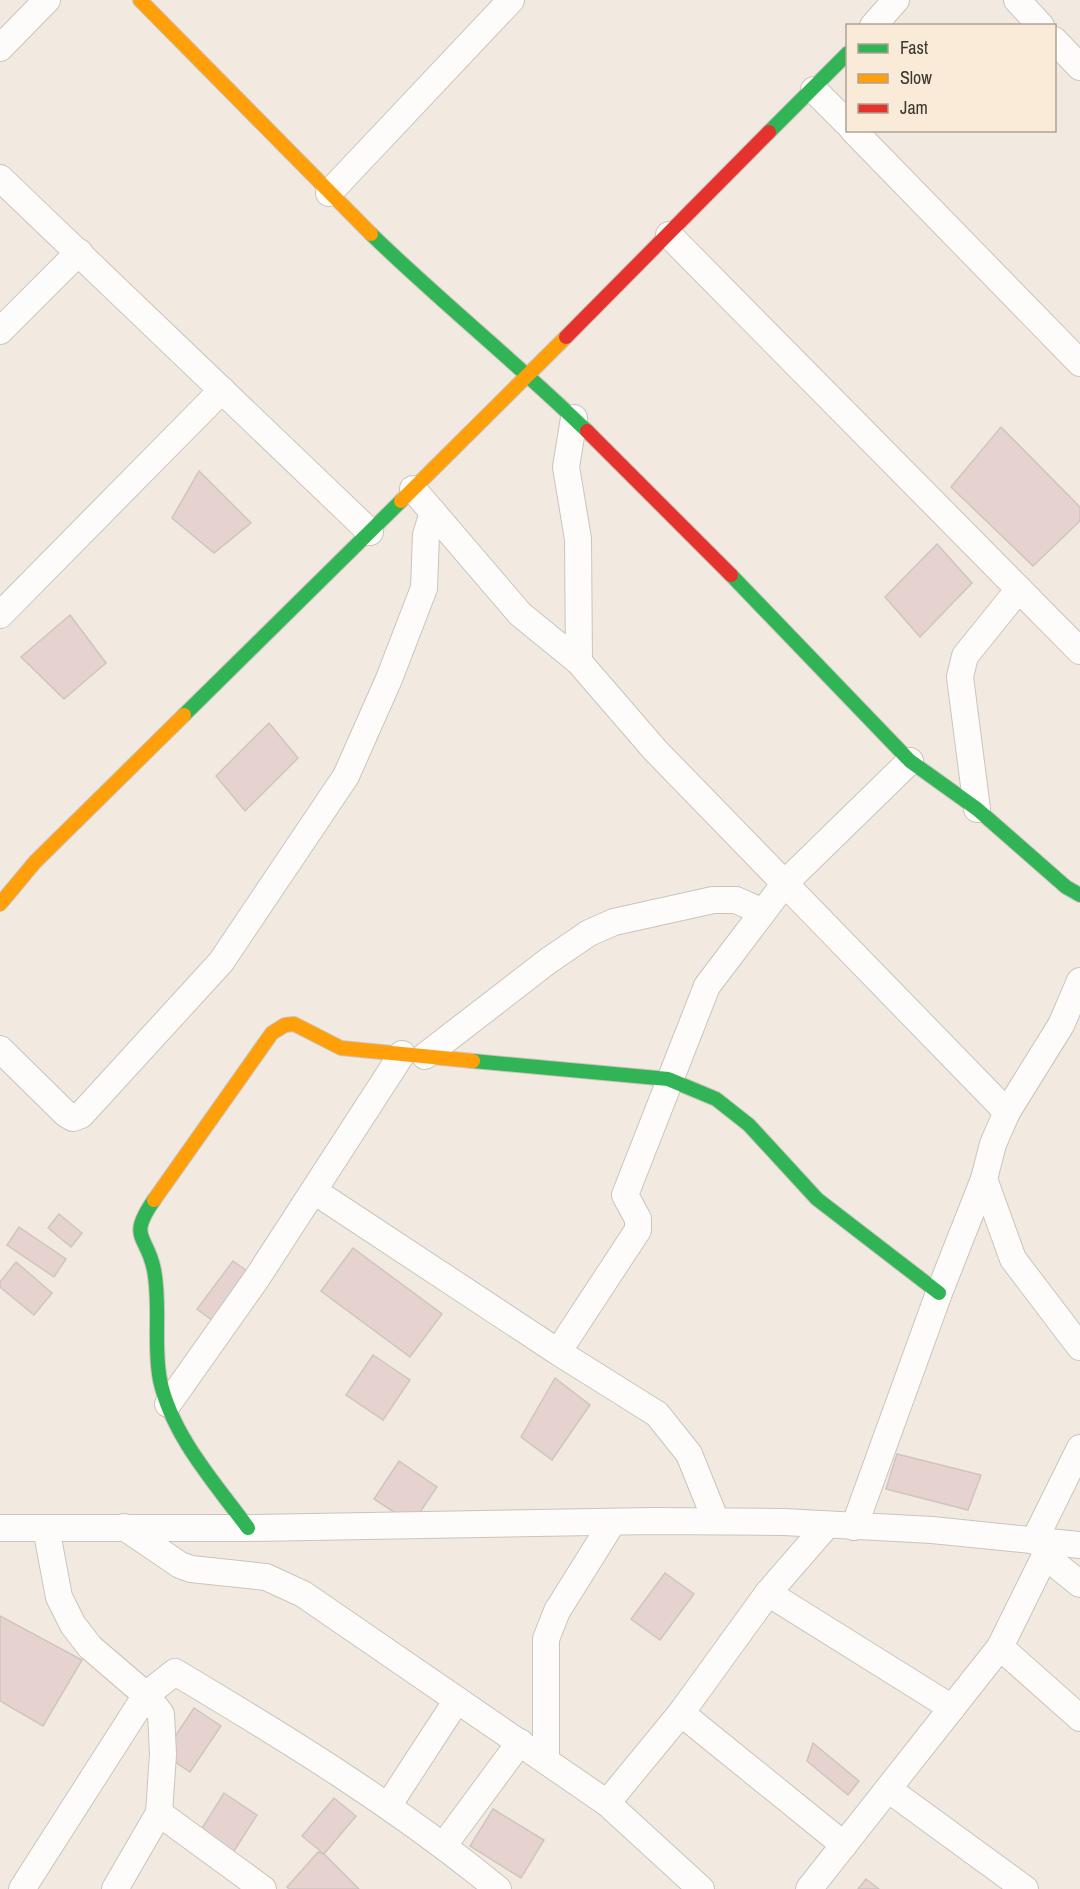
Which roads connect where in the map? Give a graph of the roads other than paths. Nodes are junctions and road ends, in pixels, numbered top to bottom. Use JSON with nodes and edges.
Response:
{"nodes":[{"id":1,"x":47,"y":0,"type":"edge"},
{"id":2,"x":140,"y":0,"type":"edge"},
{"id":3,"x":511,"y":0,"type":"edge"},
{"id":4,"x":896,"y":0,"type":"edge"},
{"id":5,"x":1017,"y":0,"type":"edge"},
{"id":6,"x":875,"y":24,"type":"edge"},
{"id":7,"x":1039,"y":24,"type":"edge"},
{"id":8,"x":1056,"y":42,"type":"edge"},
{"id":9,"x":0,"y":48,"type":"edge"},
{"id":10,"x":846,"y":55,"type":"edge"},
{"id":11,"x":1080,"y":67,"type":"edge"},
{"id":12,"x":814,"y":90,"type":"junction"},
{"id":13,"x":846,"y":122,"type":"edge"},
{"id":14,"x":856,"y":132,"type":"edge"},
{"id":15,"x":0,"y":178,"type":"edge"},
{"id":16,"x":329,"y":193,"type":"junction"},
{"id":17,"x":669,"y":235,"type":"junction"},
{"id":18,"x":79,"y":252,"type":"junction"},
{"id":19,"x":0,"y":331,"type":"edge"},
{"id":20,"x":1080,"y":363,"type":"edge"},
{"id":21,"x":529,"y":374,"type":"junction"},
{"id":22,"x":222,"y":390,"type":"junction"},
{"id":23,"x":574,"y":418,"type":"junction"},
{"id":24,"x":413,"y":489,"type":"junction"},
{"id":25,"x":433,"y":512,"type":"junction"},
{"id":26,"x":370,"y":532,"type":"junction"},
{"id":27,"x":1019,"y":589,"type":"junction"},
{"id":28,"x":0,"y":615,"type":"edge"},
{"id":29,"x":1080,"y":651,"type":"edge"},
{"id":30,"x":579,"y":662,"type":"junction"},
{"id":31,"x":910,"y":761,"type":"junction"},
{"id":32,"x":977,"y":809,"type":"junction"},
{"id":33,"x":785,"y":883,"type":"junction"},
{"id":34,"x":1080,"y":895,"type":"edge"},
{"id":35,"x":0,"y":904,"type":"edge"},
{"id":36,"x":763,"y":912,"type":"junction"},
{"id":37,"x":1080,"y":981,"type":"edge"},
{"id":38,"x":0,"y":1049,"type":"edge"},
{"id":39,"x":413,"y":1055,"type":"junction"},
{"id":40,"x":668,"y":1079,"type":"junction"},
{"id":41,"x":1007,"y":1112,"type":"junction"},
{"id":42,"x":984,"y":1179,"type":"junction"},
{"id":43,"x":314,"y":1191,"type":"junction"},
{"id":44,"x":939,"y":1293,"type":"junction"},
{"id":45,"x":1080,"y":1347,"type":"edge"},
{"id":46,"x":558,"y":1352,"type":"junction"},
{"id":47,"x":168,"y":1404,"type":"junction"},
{"id":48,"x":1080,"y":1448,"type":"edge"},
{"id":49,"x":716,"y":1521,"type":"junction"},
{"id":50,"x":612,"y":1523,"type":"junction"},
{"id":51,"x":826,"y":1526,"type":"junction"},
{"id":52,"x":124,"y":1527,"type":"junction"},
{"id":53,"x":854,"y":1527,"type":"junction"},
{"id":54,"x":0,"y":1528,"type":"edge"},
{"id":55,"x":46,"y":1528,"type":"junction"},
{"id":56,"x":248,"y":1528,"type":"junction"},
{"id":57,"x":1054,"y":1546,"type":"edge"},
{"id":58,"x":1080,"y":1584,"type":"edge"},
{"id":59,"x":768,"y":1593,"type":"junction"},
{"id":60,"x":1000,"y":1647,"type":"junction"},
{"id":61,"x":146,"y":1695,"type":"junction"},
{"id":62,"x":457,"y":1700,"type":"junction"},
{"id":63,"x":952,"y":1708,"type":"junction"},
{"id":64,"x":681,"y":1713,"type":"junction"},
{"id":65,"x":1080,"y":1719,"type":"edge"},
{"id":66,"x":520,"y":1742,"type":"junction"},
{"id":67,"x":546,"y":1760,"type":"junction"},
{"id":68,"x":888,"y":1790,"type":"junction"},
{"id":69,"x":607,"y":1803,"type":"junction"},
{"id":70,"x":388,"y":1806,"type":"junction"},
{"id":71,"x":159,"y":1813,"type":"junction"},
{"id":72,"x":444,"y":1845,"type":"junction"},
{"id":73,"x":844,"y":1845,"type":"junction"},
{"id":74,"x":22,"y":1889,"type":"edge"},
{"id":75,"x":115,"y":1889,"type":"edge"},
{"id":76,"x":263,"y":1889,"type":"edge"},
{"id":77,"x":498,"y":1889,"type":"edge"},
{"id":78,"x":701,"y":1889,"type":"edge"},
{"id":79,"x":809,"y":1889,"type":"edge"},
{"id":80,"x":1025,"y":1889,"type":"edge"}],
"edges":[{"from":1,"to":9,"type":"street"},
{"from":2,"to":16,"type":"street"},
{"from":3,"to":16,"type":"street"},
{"from":4,"to":6,"type":"street"},
{"from":5,"to":7,"type":"street"},
{"from":8,"to":11,"type":"street"},
{"from":10,"to":12,"type":"street"},
{"from":12,"to":13,"type":"street"},
{"from":12,"to":17,"type":"street"},
{"from":14,"to":20,"type":"street"},
{"from":15,"to":18,"type":"street"},
{"from":16,"to":21,"type":"street"},
{"from":17,"to":21,"type":"street"},
{"from":17,"to":27,"type":"street"},
{"from":18,"to":19,"type":"street"},
{"from":18,"to":22,"type":"street"},
{"from":21,"to":23,"type":"street"},
{"from":21,"to":24,"type":"street"},
{"from":22,"to":26,"type":"street"},
{"from":22,"to":28,"type":"street"},
{"from":23,"to":30,"type":"street"},
{"from":23,"to":31,"type":"street"},
{"from":24,"to":25,"type":"street"},
{"from":24,"to":26,"type":"street"},
{"from":25,"to":30,"type":"street"},
{"from":25,"to":38,"type":"street"},
{"from":26,"to":35,"type":"street"},
{"from":27,"to":29,"type":"street"},
{"from":27,"to":32,"type":"street"},
{"from":30,"to":33,"type":"street"},
{"from":31,"to":32,"type":"street"},
{"from":31,"to":33,"type":"street"},
{"from":32,"to":34,"type":"street"},
{"from":33,"to":36,"type":"street"},
{"from":33,"to":41,"type":"street"},
{"from":36,"to":39,"type":"street"},
{"from":36,"to":40,"type":"street"},
{"from":37,"to":41,"type":"street"},
{"from":39,"to":40,"type":"street"},
{"from":39,"to":43,"type":"street"},
{"from":39,"to":47,"type":"street"},
{"from":40,"to":44,"type":"street"},
{"from":40,"to":46,"type":"street"},
{"from":41,"to":42,"type":"street"},
{"from":42,"to":44,"type":"street"},
{"from":42,"to":45,"type":"street"},
{"from":43,"to":46,"type":"street"},
{"from":43,"to":47,"type":"street"},
{"from":44,"to":53,"type":"street"},
{"from":46,"to":49,"type":"street"},
{"from":47,"to":56,"type":"street"},
{"from":48,"to":57,"type":"street"},
{"from":49,"to":50,"type":"street"},
{"from":49,"to":51,"type":"street"},
{"from":50,"to":56,"type":"street"},
{"from":50,"to":67,"type":"street"},
{"from":51,"to":53,"type":"street"},
{"from":51,"to":59,"type":"street"},
{"from":52,"to":55,"type":"street"},
{"from":52,"to":56,"type":"street"},
{"from":52,"to":62,"type":"street"},
{"from":53,"to":57,"type":"street"},
{"from":54,"to":55,"type":"street"},
{"from":55,"to":61,"type":"street"},
{"from":57,"to":58,"type":"street"},
{"from":57,"to":60,"type":"street"},
{"from":59,"to":63,"type":"street"},
{"from":59,"to":64,"type":"street"},
{"from":60,"to":63,"type":"street"},
{"from":60,"to":65,"type":"street"},
{"from":61,"to":70,"type":"street"},
{"from":61,"to":71,"type":"street"},
{"from":61,"to":74,"type":"street"},
{"from":62,"to":66,"type":"street"},
{"from":62,"to":70,"type":"street"},
{"from":63,"to":68,"type":"street"},
{"from":64,"to":69,"type":"street"},
{"from":64,"to":73,"type":"street"},
{"from":66,"to":67,"type":"street"},
{"from":66,"to":72,"type":"street"},
{"from":67,"to":69,"type":"street"},
{"from":68,"to":73,"type":"street"},
{"from":68,"to":80,"type":"street"},
{"from":69,"to":78,"type":"street"},
{"from":70,"to":72,"type":"street"},
{"from":71,"to":75,"type":"street"},
{"from":71,"to":76,"type":"street"},
{"from":72,"to":77,"type":"street"},
{"from":73,"to":79,"type":"street"}]}
